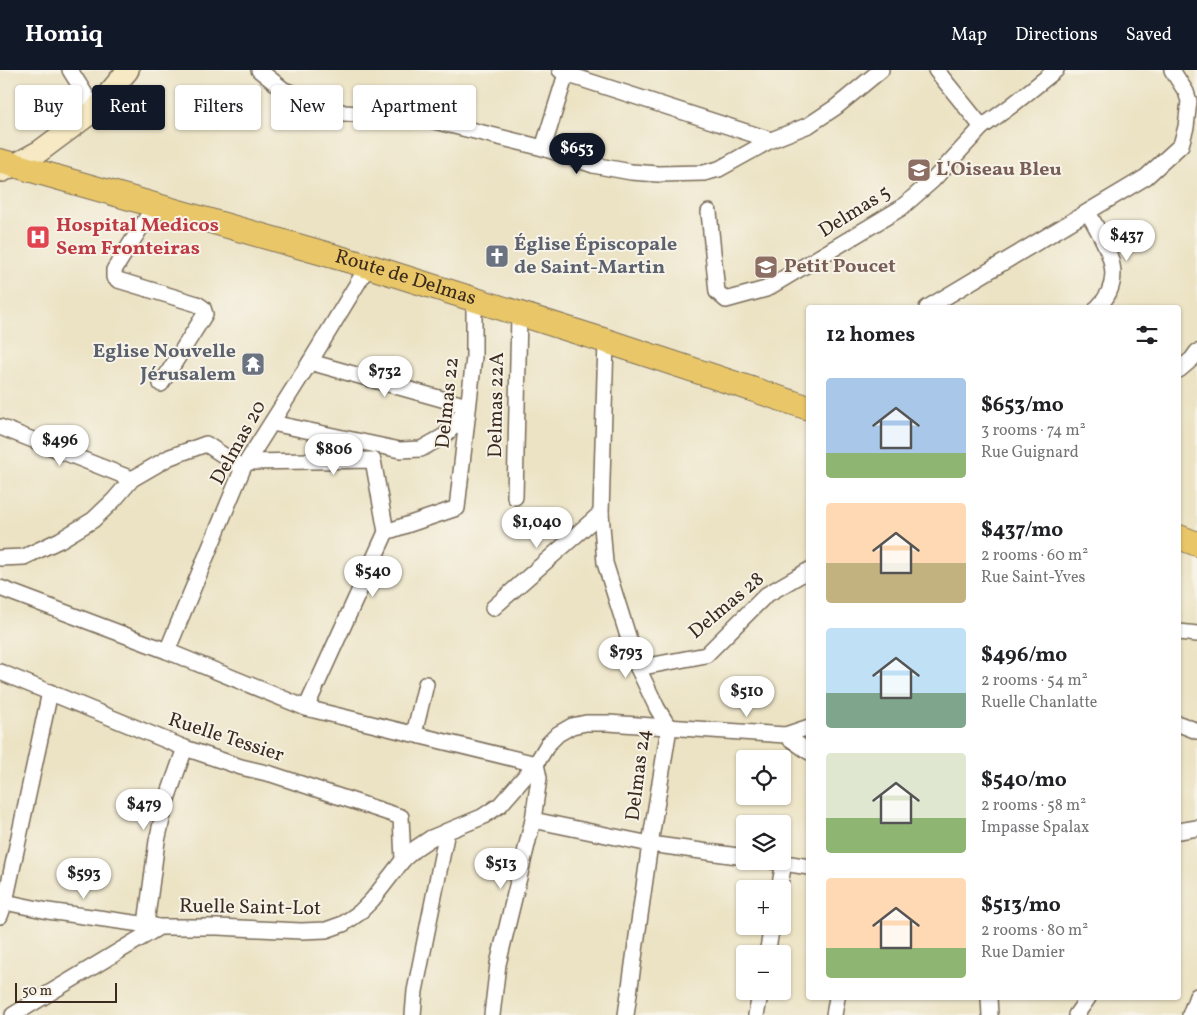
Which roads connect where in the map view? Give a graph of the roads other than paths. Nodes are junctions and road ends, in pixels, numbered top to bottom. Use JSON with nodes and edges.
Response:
{"nodes":[{"id":1,"x":70,"y":70,"type":"edge"},
{"id":2,"x":128,"y":70,"type":"edge"},
{"id":3,"x":259,"y":70,"type":"edge"},
{"id":4,"x":881,"y":70,"type":"edge"},
{"id":5,"x":936,"y":70,"type":"edge"},
{"id":6,"x":1056,"y":70,"type":"edge"},
{"id":7,"x":1172,"y":70,"type":"edge"},
{"id":8,"x":563,"y":72,"type":"edge"},
{"id":9,"x":116,"y":85,"type":"edge"},
{"id":10,"x":92,"y":105,"type":"edge"},
{"id":11,"x":92,"y":112,"type":"edge"},
{"id":12,"x":982,"y":127,"type":"junction"},
{"id":13,"x":772,"y":140,"type":"junction"},
{"id":14,"x":542,"y":148,"type":"junction"},
{"id":15,"x":5,"y":166,"type":"edge"},
{"id":16,"x":155,"y":205,"type":"junction"},
{"id":17,"x":709,"y":212,"type":"dead end"},
{"id":18,"x":1088,"y":212,"type":"junction"},
{"id":19,"x":368,"y":266,"type":"junction"},
{"id":20,"x":474,"y":301,"type":"junction"},
{"id":21,"x":932,"y":305,"type":"edge"},
{"id":22,"x":1100,"y":305,"type":"edge"},
{"id":23,"x":519,"y":315,"type":"junction"},
{"id":24,"x":606,"y":341,"type":"junction"},
{"id":25,"x":1195,"y":358,"type":"edge"},
{"id":26,"x":310,"y":362,"type":"junction"},
{"id":27,"x":1181,"y":368,"type":"edge"},
{"id":28,"x":161,"y":384,"type":"dead end"},
{"id":29,"x":806,"y":404,"type":"edge"},
{"id":30,"x":467,"y":406,"type":"junction"},
{"id":31,"x":272,"y":422,"type":"junction"},
{"id":32,"x":0,"y":427,"type":"edge"},
{"id":33,"x":245,"y":465,"type":"junction"},
{"id":34,"x":132,"y":479,"type":"junction"},
{"id":35,"x":515,"y":497,"type":"dead end"},
{"id":36,"x":601,"y":513,"type":"junction"},
{"id":37,"x":386,"y":532,"type":"junction"},
{"id":38,"x":1181,"y":538,"type":"edge"},
{"id":39,"x":1197,"y":544,"type":"edge"},
{"id":40,"x":0,"y":558,"type":"edge"},
{"id":41,"x":806,"y":572,"type":"edge"},
{"id":42,"x":0,"y":588,"type":"edge"},
{"id":43,"x":493,"y":608,"type":"dead end"},
{"id":44,"x":1181,"y":632,"type":"edge"},
{"id":45,"x":1197,"y":634,"type":"edge"},
{"id":46,"x":167,"y":651,"type":"junction"},
{"id":47,"x":638,"y":668,"type":"junction"},
{"id":48,"x":0,"y":672,"type":"edge"},
{"id":49,"x":426,"y":684,"type":"dead end"},
{"id":50,"x":50,"y":692,"type":"junction"},
{"id":51,"x":306,"y":708,"type":"junction"},
{"id":52,"x":1181,"y":725,"type":"edge"},
{"id":53,"x":669,"y":728,"type":"junction"},
{"id":54,"x":806,"y":728,"type":"edge"},
{"id":55,"x":1197,"y":731,"type":"edge"},
{"id":56,"x":414,"y":734,"type":"junction"},
{"id":57,"x":785,"y":735,"type":"junction"},
{"id":58,"x":185,"y":748,"type":"junction"},
{"id":59,"x":806,"y":750,"type":"edge"},
{"id":60,"x":536,"y":764,"type":"junction"},
{"id":61,"x":533,"y":820,"type":"junction"},
{"id":62,"x":1197,"y":828,"type":"edge"},
{"id":63,"x":447,"y":831,"type":"junction"},
{"id":64,"x":1181,"y":831,"type":"edge"},
{"id":65,"x":650,"y":844,"type":"junction"},
{"id":66,"x":736,"y":856,"type":"edge"},
{"id":67,"x":403,"y":860,"type":"junction"},
{"id":68,"x":791,"y":864,"type":"edge"},
{"id":69,"x":806,"y":867,"type":"edge"},
{"id":70,"x":2,"y":906,"type":"edge"},
{"id":71,"x":153,"y":926,"type":"junction"},
{"id":72,"x":1197,"y":996,"type":"edge"},
{"id":73,"x":758,"y":1000,"type":"edge"},
{"id":74,"x":837,"y":1000,"type":"edge"},
{"id":75,"x":989,"y":1000,"type":"edge"},
{"id":76,"x":1087,"y":1000,"type":"edge"},
{"id":77,"x":13,"y":1015,"type":"edge"},
{"id":78,"x":413,"y":1015,"type":"edge"},
{"id":79,"x":492,"y":1015,"type":"edge"},
{"id":80,"x":626,"y":1015,"type":"edge"},
{"id":81,"x":756,"y":1015,"type":"edge"},
{"id":82,"x":834,"y":1015,"type":"edge"},
{"id":83,"x":990,"y":1015,"type":"edge"},
{"id":84,"x":1076,"y":1015,"type":"edge"},
{"id":85,"x":1190,"y":1015,"type":"edge"}],
"edges":[{"from":1,"to":10,"type":"street"},
{"from":2,"to":9,"type":"street"},
{"from":3,"to":14,"type":"street"},
{"from":4,"to":13,"type":"street"},
{"from":5,"to":12,"type":"street"},
{"from":6,"to":12,"type":"street","name":"Delmas 5"},
{"from":7,"to":18,"type":"street"},
{"from":8,"to":13,"type":"street"},
{"from":8,"to":14,"type":"street"},
{"from":11,"to":15,"type":"street"},
{"from":12,"to":17,"type":"street","name":"Delmas 5"},
{"from":13,"to":14,"type":"street"},
{"from":15,"to":16,"type":"main road","name":"Route de Delmas"},
{"from":16,"to":19,"type":"main road","name":"Route de Delmas"},
{"from":16,"to":28,"type":"street"},
{"from":18,"to":21,"type":"street"},
{"from":18,"to":22,"type":"street"},
{"from":19,"to":20,"type":"main road","name":"Route de Delmas"},
{"from":19,"to":26,"type":"street","name":"Delmas 20"},
{"from":20,"to":23,"type":"main road","name":"Route de Delmas"},
{"from":20,"to":30,"type":"street","name":"Delmas 22"},
{"from":23,"to":24,"type":"main road","name":"Route de Delmas"},
{"from":23,"to":35,"type":"street","name":"Delmas 22A"},
{"from":24,"to":29,"type":"main road","name":"Route de Delmas"},
{"from":24,"to":36,"type":"street","name":"Delmas 24"},
{"from":25,"to":27,"type":"street"},
{"from":26,"to":30,"type":"street"},
{"from":26,"to":31,"type":"street","name":"Delmas 20"},
{"from":30,"to":31,"type":"street"},
{"from":30,"to":37,"type":"street","name":"Delmas 22"},
{"from":31,"to":33,"type":"street","name":"Delmas 20"},
{"from":32,"to":34,"type":"street"},
{"from":33,"to":34,"type":"street"},
{"from":33,"to":37,"type":"street"},
{"from":33,"to":46,"type":"street","name":"Delmas 20"},
{"from":34,"to":40,"type":"street"},
{"from":36,"to":43,"type":"street"},
{"from":36,"to":47,"type":"street","name":"Delmas 24"},
{"from":37,"to":51,"type":"street"},
{"from":38,"to":39,"type":"main road"},
{"from":41,"to":47,"type":"street","name":"Delmas 28"},
{"from":42,"to":46,"type":"street"},
{"from":44,"to":45,"type":"street"},
{"from":46,"to":51,"type":"street"},
{"from":47,"to":53,"type":"street","name":"Delmas 24"},
{"from":48,"to":50,"type":"street","name":"Ruelle Tessier"},
{"from":49,"to":56,"type":"street"},
{"from":50,"to":58,"type":"street","name":"Ruelle Tessier"},
{"from":50,"to":70,"type":"street"},
{"from":51,"to":56,"type":"street"},
{"from":52,"to":55,"type":"street"},
{"from":53,"to":57,"type":"street","name":"Ruelle Saint-Lot"},
{"from":53,"to":60,"type":"street","name":"Ruelle Saint-Lot"},
{"from":53,"to":65,"type":"street","name":"Delmas 24"},
{"from":54,"to":57,"type":"street"},
{"from":56,"to":60,"type":"street"},
{"from":57,"to":59,"type":"street"},
{"from":58,"to":67,"type":"street","name":"Ruelle Tessier"},
{"from":58,"to":71,"type":"street"},
{"from":60,"to":61,"type":"street"},
{"from":60,"to":63,"type":"street","name":"Ruelle Saint-Lot"},
{"from":61,"to":65,"type":"street"},
{"from":61,"to":79,"type":"street"},
{"from":62,"to":64,"type":"street"},
{"from":63,"to":67,"type":"street","name":"Ruelle Saint-Lot"},
{"from":63,"to":78,"type":"street"},
{"from":65,"to":66,"type":"street"},
{"from":65,"to":80,"type":"street","name":"Delmas 24"},
{"from":67,"to":71,"type":"street","name":"Ruelle Saint-Lot"},
{"from":68,"to":69,"type":"street"},
{"from":70,"to":71,"type":"street"},
{"from":71,"to":77,"type":"street","name":"Ruelle Saint-Lot"},
{"from":72,"to":85,"type":"street"},
{"from":73,"to":81,"type":"street"},
{"from":74,"to":82,"type":"street"},
{"from":75,"to":83,"type":"street"},
{"from":76,"to":84,"type":"street"}]}
